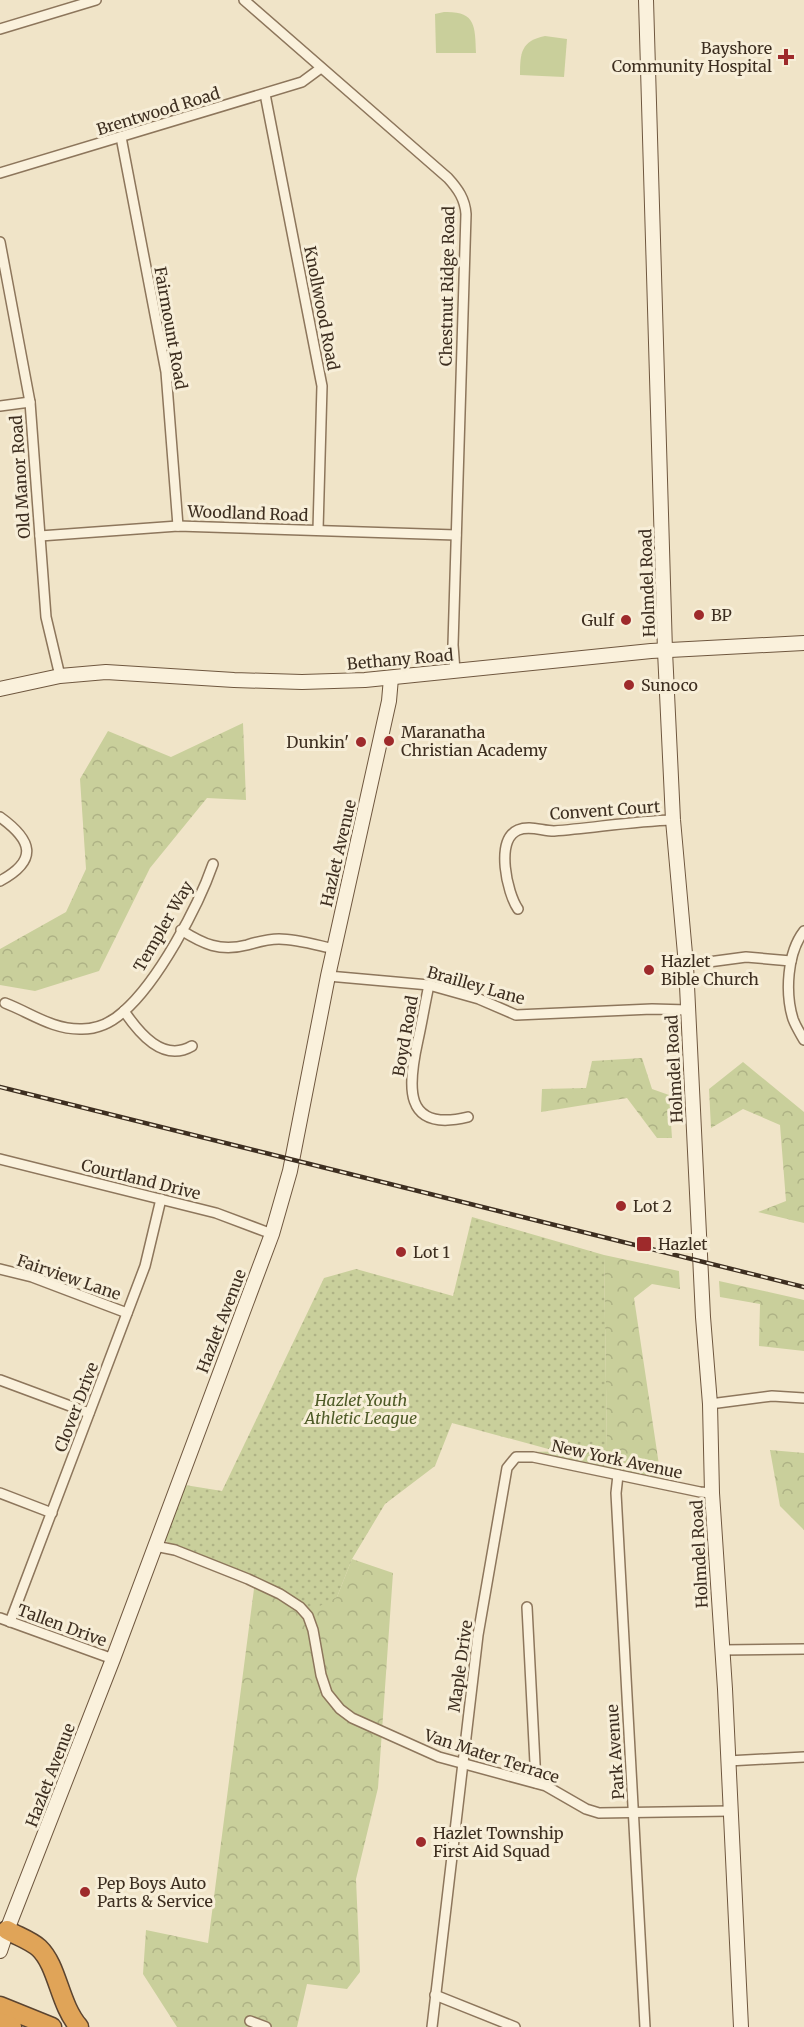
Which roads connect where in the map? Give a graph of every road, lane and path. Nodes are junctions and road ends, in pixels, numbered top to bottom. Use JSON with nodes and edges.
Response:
{"nodes":[{"id":1,"x":96,"y":0,"type":"edge"},
{"id":2,"x":244,"y":0,"type":"edge"},
{"id":3,"x":646,"y":0,"type":"edge"},
{"id":4,"x":0,"y":29,"type":"edge"},
{"id":5,"x":321,"y":68,"type":"junction"},
{"id":6,"x":265,"y":94,"type":"junction"},
{"id":7,"x":121,"y":137,"type":"junction"},
{"id":8,"x":0,"y":173,"type":"edge"},
{"id":9,"x":0,"y":242,"type":"edge"},
{"id":10,"x":30,"y":402,"type":"junction"},
{"id":11,"x":0,"y":406,"type":"edge"},
{"id":12,"x":178,"y":526,"type":"junction"},
{"id":13,"x":318,"y":530,"type":"junction"},
{"id":14,"x":456,"y":535,"type":"junction"},
{"id":15,"x":40,"y":536,"type":"junction"},
{"id":16,"x":804,"y":643,"type":"edge"},
{"id":17,"x":665,"y":651,"type":"junction"},
{"id":18,"x":455,"y":671,"type":"junction"},
{"id":19,"x":60,"y":676,"type":"junction"},
{"id":20,"x":392,"y":678,"type":"junction"},
{"id":21,"x":0,"y":688,"type":"edge"},
{"id":22,"x":0,"y":817,"type":"edge"},
{"id":23,"x":673,"y":820,"type":"junction"},
{"id":24,"x":213,"y":864,"type":"dead end"},
{"id":25,"x":0,"y":881,"type":"edge"},
{"id":26,"x":518,"y":909,"type":"dead end"},
{"id":27,"x":181,"y":930,"type":"junction"},
{"id":28,"x":804,"y":932,"type":"edge"},
{"id":29,"x":334,"y":949,"type":"junction"},
{"id":30,"x":791,"y":961,"type":"junction"},
{"id":31,"x":686,"y":965,"type":"junction"},
{"id":32,"x":328,"y":976,"type":"junction"},
{"id":33,"x":429,"y":985,"type":"junction"},
{"id":34,"x":5,"y":1003,"type":"dead end"},
{"id":35,"x":688,"y":1010,"type":"junction"},
{"id":36,"x":124,"y":1011,"type":"junction"},
{"id":37,"x":804,"y":1039,"type":"edge"},
{"id":38,"x":192,"y":1046,"type":"dead end"},
{"id":39,"x":468,"y":1117,"type":"dead end"},
{"id":40,"x":0,"y":1160,"type":"edge"},
{"id":41,"x":161,"y":1200,"type":"junction"},
{"id":42,"x":272,"y":1234,"type":"junction"},
{"id":43,"x":0,"y":1269,"type":"edge"},
{"id":44,"x":127,"y":1313,"type":"junction"},
{"id":45,"x":0,"y":1380,"type":"edge"},
{"id":46,"x":804,"y":1398,"type":"edge"},
{"id":47,"x":710,"y":1404,"type":"junction"},
{"id":48,"x":90,"y":1413,"type":"junction"},
{"id":49,"x":516,"y":1457,"type":"joint"},
{"id":50,"x":618,"y":1475,"type":"junction"},
{"id":51,"x":0,"y":1493,"type":"edge"},
{"id":52,"x":712,"y":1493,"type":"junction"},
{"id":53,"x":52,"y":1513,"type":"junction"},
{"id":54,"x":155,"y":1546,"type":"junction"},
{"id":55,"x":527,"y":1607,"type":"dead end"},
{"id":56,"x":0,"y":1618,"type":"edge"},
{"id":57,"x":10,"y":1622,"type":"junction"},
{"id":58,"x":804,"y":1649,"type":"edge"},
{"id":59,"x":723,"y":1650,"type":"junction"},
{"id":60,"x":113,"y":1659,"type":"junction"},
{"id":61,"x":804,"y":1756,"type":"edge"},
{"id":62,"x":728,"y":1761,"type":"junction"},
{"id":63,"x":462,"y":1764,"type":"junction"},
{"id":64,"x":536,"y":1783,"type":"junction"},
{"id":65,"x":730,"y":1811,"type":"junction"},
{"id":66,"x":634,"y":1813,"type":"junction"},
{"id":67,"x":7,"y":1930,"type":"junction"},
{"id":68,"x":0,"y":1951,"type":"edge"},
{"id":69,"x":435,"y":1995,"type":"junction"},
{"id":70,"x":0,"y":2006,"type":"edge"},
{"id":71,"x":250,"y":2021,"type":"dead end"},
{"id":72,"x":0,"y":2022,"type":"edge"},
{"id":73,"x":12,"y":2027,"type":"edge"},
{"id":74,"x":52,"y":2027,"type":"edge"},
{"id":75,"x":79,"y":2027,"type":"edge"},
{"id":76,"x":266,"y":2027,"type":"edge"},
{"id":77,"x":432,"y":2027,"type":"edge"},
{"id":78,"x":515,"y":2027,"type":"edge"},
{"id":79,"x":645,"y":2027,"type":"edge"},
{"id":80,"x":741,"y":2027,"type":"edge"}],
"edges":[{"from":1,"to":4,"type":"street"},
{"from":2,"to":5,"type":"street","name":"Chestnut Ridge Road"},
{"from":3,"to":17,"type":"street","name":"Holmdel Road"},
{"from":5,"to":6,"type":"street","name":"Brentwood Road"},
{"from":5,"to":14,"type":"street","name":"Chestnut Ridge Road"},
{"from":6,"to":7,"type":"street","name":"Brentwood Road"},
{"from":6,"to":13,"type":"street","name":"Knollwood Road"},
{"from":7,"to":8,"type":"street","name":"Brentwood Road"},
{"from":7,"to":12,"type":"street","name":"Fairmount Road"},
{"from":9,"to":10,"type":"street","name":"Old Manor Road"},
{"from":10,"to":11,"type":"street"},
{"from":10,"to":15,"type":"street","name":"Old Manor Road"},
{"from":12,"to":13,"type":"street","name":"Woodland Road"},
{"from":12,"to":15,"type":"street","name":"Woodland Road"},
{"from":13,"to":14,"type":"street","name":"Woodland Road"},
{"from":14,"to":18,"type":"street","name":"Chestnut Ridge Road"},
{"from":15,"to":19,"type":"street","name":"Old Manor Road"},
{"from":16,"to":17,"type":"street","name":"Bethany Road"},
{"from":17,"to":18,"type":"street","name":"Bethany Road"},
{"from":17,"to":23,"type":"street","name":"Holmdel Road"},
{"from":18,"to":20,"type":"street","name":"Bethany Road"},
{"from":19,"to":20,"type":"street","name":"Bethany Road"},
{"from":19,"to":21,"type":"street","name":"Bethany Road"},
{"from":20,"to":29,"type":"street","name":"Hazlet Avenue"},
{"from":22,"to":25,"type":"street"},
{"from":23,"to":26,"type":"street","name":"Convent Court"},
{"from":23,"to":31,"type":"street","name":"Holmdel Road"},
{"from":24,"to":27,"type":"street","name":"Templer Way"},
{"from":27,"to":29,"type":"street"},
{"from":27,"to":36,"type":"street","name":"Templer Way"},
{"from":28,"to":30,"type":"street"},
{"from":29,"to":32,"type":"street","name":"Hazlet Avenue"},
{"from":30,"to":31,"type":"street"},
{"from":30,"to":37,"type":"street"},
{"from":31,"to":35,"type":"street","name":"Holmdel Road"},
{"from":32,"to":33,"type":"street","name":"Brailley Lane"},
{"from":32,"to":42,"type":"street","name":"Hazlet Avenue"},
{"from":33,"to":35,"type":"street","name":"Brailley Lane"},
{"from":33,"to":39,"type":"street","name":"Boyd Road"},
{"from":34,"to":36,"type":"street","name":"Templer Way"},
{"from":35,"to":47,"type":"street","name":"Holmdel Road"},
{"from":36,"to":38,"type":"street"},
{"from":40,"to":41,"type":"street","name":"Courtland Drive"},
{"from":41,"to":42,"type":"street","name":"Courtland Drive"},
{"from":41,"to":44,"type":"street","name":"Clover Drive"},
{"from":42,"to":54,"type":"street","name":"Hazlet Avenue"},
{"from":43,"to":44,"type":"street","name":"Fairview Lane"},
{"from":44,"to":48,"type":"street","name":"Clover Drive"},
{"from":45,"to":48,"type":"street"},
{"from":46,"to":47,"type":"street"},
{"from":47,"to":52,"type":"street","name":"Holmdel Road"},
{"from":48,"to":53,"type":"street","name":"Clover Drive"},
{"from":49,"to":50,"type":"street","name":"New York Avenue"},
{"from":49,"to":63,"type":"street","name":"Maple Drive"},
{"from":50,"to":52,"type":"street","name":"New York Avenue"},
{"from":50,"to":66,"type":"street","name":"Park Avenue"},
{"from":51,"to":53,"type":"street"},
{"from":52,"to":59,"type":"street","name":"Holmdel Road"},
{"from":53,"to":57,"type":"street","name":"Clover Drive"},
{"from":54,"to":60,"type":"street","name":"Hazlet Avenue"},
{"from":54,"to":63,"type":"street","name":"Van Mater Terrace"},
{"from":55,"to":64,"type":"street"},
{"from":56,"to":57,"type":"street","name":"Tallen Drive"},
{"from":57,"to":60,"type":"street","name":"Tallen Drive"},
{"from":58,"to":59,"type":"street"},
{"from":59,"to":62,"type":"street","name":"Holmdel Road"},
{"from":60,"to":67,"type":"street","name":"Hazlet Avenue"},
{"from":61,"to":62,"type":"street"},
{"from":62,"to":65,"type":"street","name":"Holmdel Road"},
{"from":63,"to":64,"type":"street","name":"Van Mater Terrace"},
{"from":63,"to":69,"type":"street","name":"Maple Drive"},
{"from":64,"to":66,"type":"street","name":"Van Mater Terrace"},
{"from":65,"to":66,"type":"street","name":"Van Mater Terrace"},
{"from":65,"to":80,"type":"street","name":"Holmdel Road"},
{"from":66,"to":79,"type":"street","name":"Park Avenue"},
{"from":67,"to":68,"type":"street","name":"Hazlet Avenue"},
{"from":67,"to":75,"type":"highway"},
{"from":69,"to":77,"type":"street","name":"Maple Drive"},
{"from":69,"to":78,"type":"street"},
{"from":70,"to":74,"type":"highway"},
{"from":71,"to":76,"type":"street"},
{"from":72,"to":73,"type":"highway"}]}
